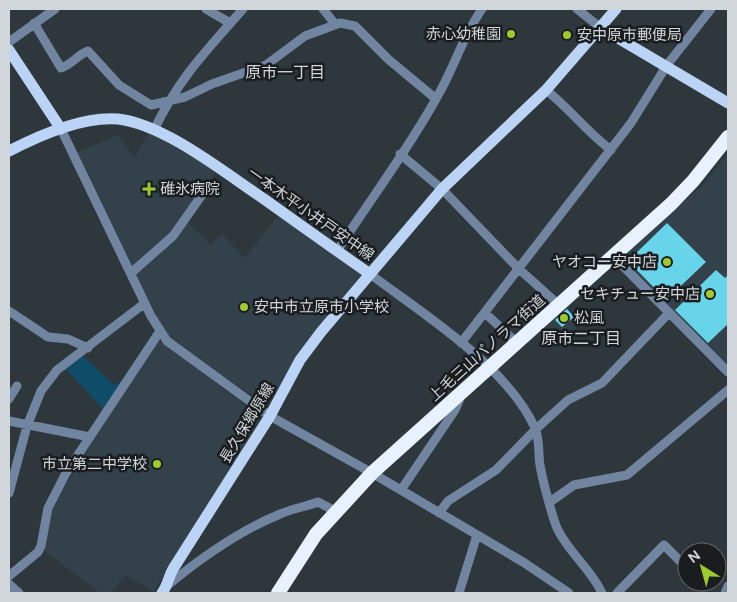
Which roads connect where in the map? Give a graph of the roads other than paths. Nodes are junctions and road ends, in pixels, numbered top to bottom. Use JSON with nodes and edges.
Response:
{"nodes":[{"id":1,"x":55,"y":9,"type":"edge"},
{"id":2,"x":206,"y":9,"type":"edge"},
{"id":3,"x":243,"y":9,"type":"edge"},
{"id":4,"x":324,"y":9,"type":"edge"},
{"id":5,"x":482,"y":9,"type":"edge"},
{"id":6,"x":577,"y":9,"type":"edge"},
{"id":7,"x":616,"y":9,"type":"edge"},
{"id":8,"x":710,"y":9,"type":"edge"},
{"id":9,"x":34,"y":23,"type":"junction"},
{"id":10,"x":230,"y":23,"type":"junction"},
{"id":11,"x":335,"y":24,"type":"junction"},
{"id":12,"x":601,"y":28,"type":"junction"},
{"id":13,"x":9,"y":42,"type":"edge"},
{"id":14,"x":9,"y":50,"type":"edge"},
{"id":15,"x":667,"y":65,"type":"junction"},
{"id":16,"x":546,"y":90,"type":"junction"},
{"id":17,"x":436,"y":99,"type":"junction"},
{"id":18,"x":167,"y":103,"type":"junction"},
{"id":19,"x":728,"y":103,"type":"edge"},
{"id":20,"x":61,"y":129,"type":"junction"},
{"id":21,"x":154,"y":130,"type":"junction"},
{"id":22,"x":728,"y":136,"type":"edge"},
{"id":23,"x":611,"y":150,"type":"junction"},
{"id":24,"x":9,"y":151,"type":"edge"},
{"id":25,"x":400,"y":154,"type":"junction"},
{"id":26,"x":442,"y":189,"type":"junction"},
{"id":27,"x":204,"y":192,"type":"dead end"},
{"id":28,"x":337,"y":251,"type":"junction"},
{"id":29,"x":613,"y":256,"type":"junction"},
{"id":30,"x":519,"y":270,"type":"junction"},
{"id":31,"x":131,"y":273,"type":"junction"},
{"id":32,"x":370,"y":274,"type":"junction"},
{"id":33,"x":145,"y":303,"type":"junction"},
{"id":34,"x":559,"y":305,"type":"junction"},
{"id":35,"x":9,"y":311,"type":"edge"},
{"id":36,"x":485,"y":313,"type":"junction"},
{"id":37,"x":668,"y":314,"type":"junction"},
{"id":38,"x":160,"y":331,"type":"junction"},
{"id":39,"x":461,"y":343,"type":"junction"},
{"id":40,"x":517,"y":343,"type":"junction"},
{"id":41,"x":88,"y":348,"type":"junction"},
{"id":42,"x":490,"y":367,"type":"junction"},
{"id":43,"x":728,"y":372,"type":"edge"},
{"id":44,"x":16,"y":386,"type":"dead end"},
{"id":45,"x":728,"y":390,"type":"edge"},
{"id":46,"x":455,"y":398,"type":"junction"},
{"id":47,"x":9,"y":399,"type":"edge"},
{"id":48,"x":270,"y":416,"type":"junction"},
{"id":49,"x":9,"y":421,"type":"edge"},
{"id":50,"x":28,"y":426,"type":"junction"},
{"id":51,"x":536,"y":429,"type":"junction"},
{"id":52,"x":90,"y":437,"type":"junction"},
{"id":53,"x":372,"y":473,"type":"junction"},
{"id":54,"x":401,"y":490,"type":"junction"},
{"id":55,"x":9,"y":493,"type":"edge"},
{"id":56,"x":550,"y":502,"type":"junction"},
{"id":57,"x":335,"y":511,"type":"junction"},
{"id":58,"x":439,"y":513,"type":"junction"},
{"id":59,"x":477,"y":536,"type":"junction"},
{"id":60,"x":677,"y":558,"type":"edge"},
{"id":61,"x":9,"y":576,"type":"edge"},
{"id":62,"x":9,"y":584,"type":"edge"},
{"id":63,"x":728,"y":586,"type":"edge"},
{"id":64,"x":165,"y":589,"type":"edge"},
{"id":65,"x":462,"y":592,"type":"edge"},
{"id":66,"x":19,"y":593,"type":"edge"},
{"id":67,"x":278,"y":593,"type":"edge"},
{"id":68,"x":569,"y":593,"type":"edge"},
{"id":69,"x":602,"y":593,"type":"edge"},
{"id":70,"x":618,"y":593,"type":"edge"},
{"id":71,"x":725,"y":593,"type":"edge"}],
"edges":[{"from":1,"to":9,"type":"street"},
{"from":2,"to":10,"type":"street"},
{"from":3,"to":10,"type":"street"},
{"from":4,"to":11,"type":"street"},
{"from":5,"to":17,"type":"street"},
{"from":6,"to":12,"type":"street"},
{"from":7,"to":12,"type":"main road","name":"一本木平小井戸安中線"},
{"from":8,"to":15,"type":"street"},
{"from":9,"to":13,"type":"street"},
{"from":9,"to":18,"type":"street"},
{"from":10,"to":18,"type":"street"},
{"from":11,"to":17,"type":"street"},
{"from":11,"to":18,"type":"street"},
{"from":12,"to":15,"type":"main road"},
{"from":12,"to":16,"type":"main road","name":"一本木平小井戸安中線"},
{"from":14,"to":20,"type":"main road"},
{"from":15,"to":19,"type":"main road"},
{"from":15,"to":23,"type":"street"},
{"from":16,"to":23,"type":"street"},
{"from":16,"to":26,"type":"main road","name":"一本木平小井戸安中線"},
{"from":17,"to":25,"type":"street"},
{"from":18,"to":21,"type":"street"},
{"from":20,"to":21,"type":"main road","name":"一本木平小井戸安中線"},
{"from":20,"to":24,"type":"main road","name":"一本木平小井戸安中線"},
{"from":20,"to":31,"type":"street"},
{"from":21,"to":28,"type":"main road","name":"一本木平小井戸安中線"},
{"from":22,"to":29,"type":"highway","name":"上毛三山パノラマ街道"},
{"from":23,"to":30,"type":"street"},
{"from":25,"to":26,"type":"street"},
{"from":25,"to":28,"type":"street"},
{"from":26,"to":30,"type":"street"},
{"from":26,"to":32,"type":"main road","name":"一本木平小井戸安中線"},
{"from":27,"to":31,"type":"street"},
{"from":28,"to":32,"type":"main road","name":"一本木平小井戸安中線"},
{"from":29,"to":34,"type":"highway","name":"上毛三山パノラマ街道"},
{"from":29,"to":37,"type":"street"},
{"from":30,"to":34,"type":"street"},
{"from":30,"to":36,"type":"street"},
{"from":31,"to":33,"type":"street"},
{"from":32,"to":39,"type":"street"},
{"from":32,"to":48,"type":"main road","name":"長久保郷原線"},
{"from":33,"to":38,"type":"street"},
{"from":33,"to":41,"type":"street"},
{"from":34,"to":40,"type":"highway","name":"上毛三山パノラマ街道"},
{"from":35,"to":41,"type":"street"},
{"from":36,"to":39,"type":"street"},
{"from":36,"to":40,"type":"street"},
{"from":37,"to":43,"type":"street"},
{"from":37,"to":51,"type":"street"},
{"from":38,"to":48,"type":"street"},
{"from":38,"to":52,"type":"street"},
{"from":39,"to":42,"type":"street"},
{"from":40,"to":42,"type":"highway","name":"上毛三山パノラマ街道"},
{"from":41,"to":50,"type":"street"},
{"from":42,"to":46,"type":"highway","name":"上毛三山パノラマ街道"},
{"from":42,"to":51,"type":"street"},
{"from":44,"to":47,"type":"street"},
{"from":45,"to":56,"type":"street"},
{"from":46,"to":53,"type":"highway","name":"上毛三山パノラマ街道"},
{"from":46,"to":54,"type":"street"},
{"from":48,"to":53,"type":"street"},
{"from":48,"to":64,"type":"main road","name":"長久保郷原線"},
{"from":49,"to":50,"type":"street"},
{"from":50,"to":52,"type":"street"},
{"from":50,"to":55,"type":"street"},
{"from":51,"to":56,"type":"street"},
{"from":51,"to":58,"type":"street"},
{"from":52,"to":61,"type":"street"},
{"from":53,"to":54,"type":"street"},
{"from":53,"to":57,"type":"highway","name":"上毛三山パノラマ街道"},
{"from":54,"to":58,"type":"street"},
{"from":56,"to":69,"type":"street"},
{"from":57,"to":64,"type":"street"},
{"from":57,"to":67,"type":"highway","name":"上毛三山パノラマ街道"},
{"from":58,"to":59,"type":"street"},
{"from":59,"to":65,"type":"street"},
{"from":59,"to":68,"type":"street"},
{"from":60,"to":70,"type":"street"},
{"from":62,"to":66,"type":"street"},
{"from":63,"to":71,"type":"street"}]}
